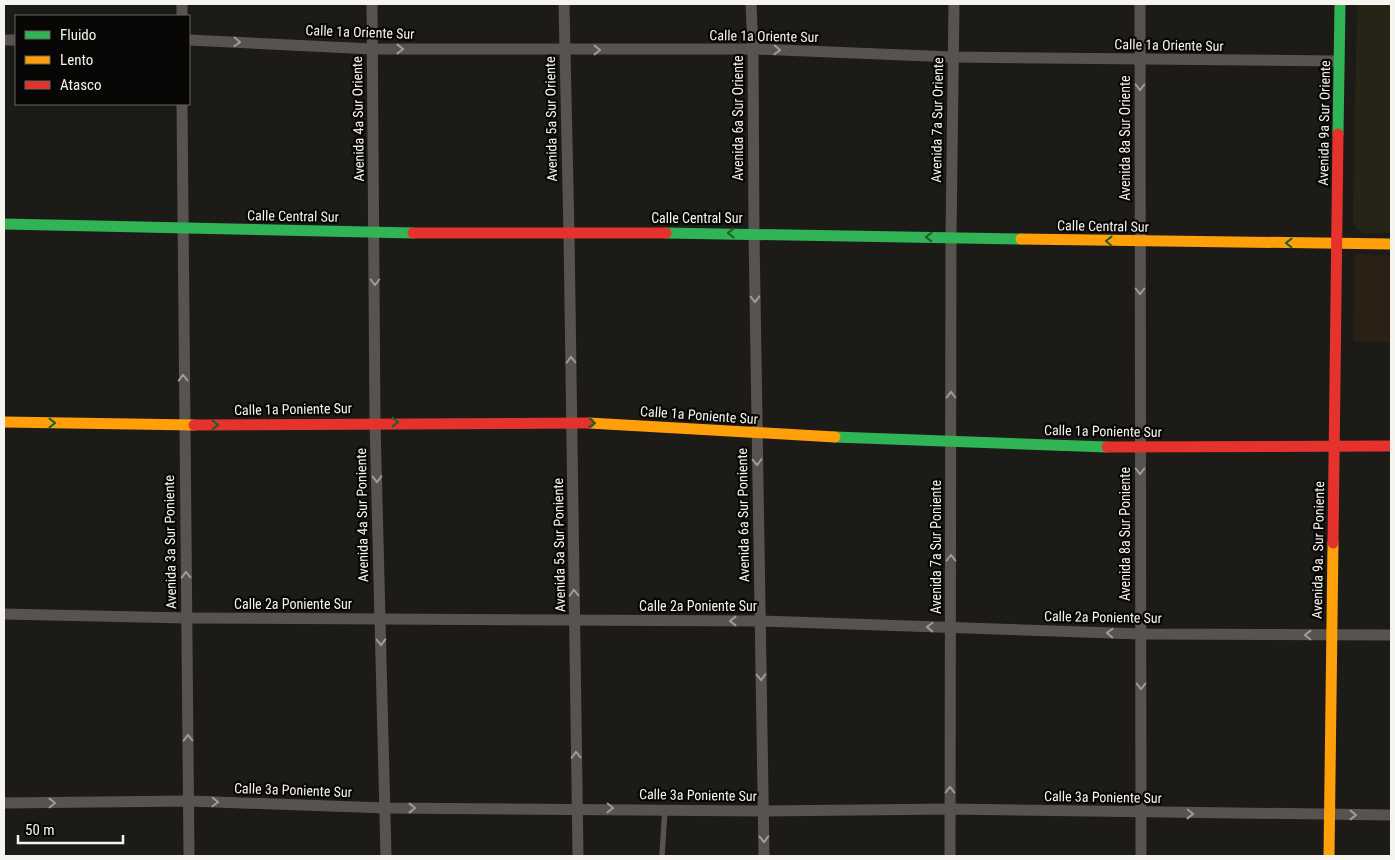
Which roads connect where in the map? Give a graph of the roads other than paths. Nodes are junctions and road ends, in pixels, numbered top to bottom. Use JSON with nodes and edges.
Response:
{"nodes":[{"id":1,"x":372,"y":4,"type":"edge"},
{"id":2,"x":564,"y":4,"type":"edge"},
{"id":3,"x":751,"y":4,"type":"edge"},
{"id":4,"x":954,"y":4,"type":"edge"},
{"id":5,"x":1140,"y":4,"type":"edge"},
{"id":6,"x":1340,"y":4,"type":"edge"},
{"id":7,"x":190,"y":40,"type":"edge"},
{"id":8,"x":372,"y":49,"type":"junction"},
{"id":9,"x":753,"y":49,"type":"junction"},
{"id":10,"x":565,"y":50,"type":"junction"},
{"id":11,"x":953,"y":57,"type":"junction"},
{"id":12,"x":1140,"y":60,"type":"junction"},
{"id":13,"x":1340,"y":61,"type":"junction"},
{"id":14,"x":182,"y":105,"type":"edge"},
{"id":15,"x":4,"y":224,"type":"edge"},
{"id":16,"x":182,"y":228,"type":"junction"},
{"id":17,"x":375,"y":233,"type":"junction"},
{"id":18,"x":754,"y":233,"type":"junction"},
{"id":19,"x":569,"y":234,"type":"junction"},
{"id":20,"x":951,"y":237,"type":"junction"},
{"id":21,"x":1140,"y":242,"type":"junction"},
{"id":22,"x":1337,"y":243,"type":"junction"},
{"id":23,"x":1391,"y":244,"type":"edge"},
{"id":24,"x":4,"y":422,"type":"edge"},
{"id":25,"x":375,"y":422,"type":"junction"},
{"id":26,"x":572,"y":422,"type":"junction"},
{"id":27,"x":184,"y":424,"type":"junction"},
{"id":28,"x":757,"y":434,"type":"junction"},
{"id":29,"x":951,"y":441,"type":"junction"},
{"id":30,"x":1334,"y":445,"type":"junction"},
{"id":31,"x":1391,"y":446,"type":"edge"},
{"id":32,"x":1140,"y":448,"type":"junction"},
{"id":33,"x":4,"y":614,"type":"edge"},
{"id":34,"x":186,"y":618,"type":"junction"},
{"id":35,"x":380,"y":619,"type":"junction"},
{"id":36,"x":575,"y":621,"type":"junction"},
{"id":37,"x":760,"y":621,"type":"junction"},
{"id":38,"x":951,"y":628,"type":"junction"},
{"id":39,"x":1141,"y":634,"type":"junction"},
{"id":40,"x":1391,"y":635,"type":"edge"},
{"id":41,"x":1332,"y":636,"type":"junction"},
{"id":42,"x":188,"y":802,"type":"junction"},
{"id":43,"x":4,"y":803,"type":"edge"},
{"id":44,"x":385,"y":808,"type":"junction"},
{"id":45,"x":577,"y":808,"type":"junction"},
{"id":46,"x":665,"y":809,"type":"junction"},
{"id":47,"x":950,"y":809,"type":"junction"},
{"id":48,"x":763,"y":811,"type":"junction"},
{"id":49,"x":1141,"y":813,"type":"junction"},
{"id":50,"x":1329,"y":815,"type":"junction"},
{"id":51,"x":1391,"y":815,"type":"edge"},
{"id":52,"x":189,"y":856,"type":"edge"},
{"id":53,"x":386,"y":856,"type":"edge"},
{"id":54,"x":578,"y":856,"type":"edge"},
{"id":55,"x":662,"y":856,"type":"edge"},
{"id":56,"x":764,"y":856,"type":"edge"},
{"id":57,"x":950,"y":856,"type":"edge"},
{"id":58,"x":1141,"y":856,"type":"edge"},
{"id":59,"x":1329,"y":856,"type":"edge"}],
"edges":[{"from":1,"to":8,"type":"street","name":"Avenida 4a Sur Oriente"},
{"from":2,"to":10,"type":"street","name":"Avenida 5a Sur Oriente"},
{"from":3,"to":9,"type":"street","name":"Avenida 6a Sur Oriente"},
{"from":4,"to":11,"type":"street","name":"Avenida 7a Sur Oriente"},
{"from":5,"to":12,"type":"street","name":"Avenida 8a Sur Oriente"},
{"from":6,"to":13,"type":"main road","name":"Avenida 9a Sur Oriente"},
{"from":7,"to":8,"type":"street","name":"Calle 1a Oriente Sur","one_way":true},
{"from":8,"to":10,"type":"street","name":"Calle 1a Oriente Sur","one_way":true},
{"from":8,"to":17,"type":"street","name":"Avenida 4a Sur Oriente"},
{"from":10,"to":9,"type":"street","name":"Calle 1a Oriente Sur","one_way":true},
{"from":9,"to":11,"type":"street","name":"Calle 1a Oriente Sur","one_way":true},
{"from":9,"to":18,"type":"street","name":"Avenida 6a Sur Oriente"},
{"from":10,"to":19,"type":"street","name":"Avenida 5a Sur Oriente"},
{"from":11,"to":12,"type":"street","name":"Calle 1a Oriente Sur"},
{"from":11,"to":20,"type":"street","name":"Avenida 7a Sur Oriente"},
{"from":12,"to":13,"type":"street","name":"Calle 1a Oriente Sur"},
{"from":12,"to":21,"type":"street","name":"Avenida 8a Sur Oriente","one_way":true},
{"from":13,"to":22,"type":"main road","name":"Avenida 9a Sur Oriente"},
{"from":14,"to":16,"type":"street","name":"Avenida 3a Sur Poniente"},
{"from":15,"to":16,"type":"main road","name":"Calle Central Sur"},
{"from":16,"to":17,"type":"main road","name":"Calle Central Sur"},
{"from":27,"to":16,"type":"street","name":"Avenida 3a Sur Poniente","one_way":true},
{"from":17,"to":19,"type":"main road","name":"Calle Central Sur"},
{"from":17,"to":25,"type":"street","name":"Avenida 4a Sur Poniente","one_way":true},
{"from":18,"to":19,"type":"main road","name":"Calle Central Sur","one_way":true},
{"from":20,"to":18,"type":"main road","name":"Calle Central Sur","one_way":true},
{"from":18,"to":28,"type":"street","name":"Avenida 6a Sur Poniente","one_way":true},
{"from":26,"to":19,"type":"street","name":"Avenida 5a Sur Poniente","one_way":true},
{"from":21,"to":20,"type":"main road","name":"Calle Central Sur","one_way":true},
{"from":29,"to":20,"type":"street","name":"Avenida 7a Sur Poniente","one_way":true},
{"from":22,"to":21,"type":"main road","name":"Calle Central Sur","one_way":true},
{"from":21,"to":32,"type":"street","name":"Avenida 8a Sur Poniente","one_way":true},
{"from":22,"to":23,"type":"main road","name":"Calle Central Sur"},
{"from":22,"to":30,"type":"main road","name":"Avenida 9a. Sur Poniente"},
{"from":24,"to":27,"type":"main road","name":"Calle 1a Poniente Sur","one_way":true},
{"from":25,"to":26,"type":"main road","name":"Calle 1a Poniente Sur","one_way":true},
{"from":27,"to":25,"type":"main road","name":"Calle 1a Poniente Sur","one_way":true},
{"from":25,"to":35,"type":"street","name":"Avenida 4a Sur Poniente","one_way":true},
{"from":26,"to":28,"type":"main road","name":"Calle 1a Poniente Sur","one_way":true},
{"from":36,"to":26,"type":"street","name":"Avenida 5a Sur Poniente","one_way":true},
{"from":34,"to":27,"type":"street","name":"Avenida 3a Sur Poniente","one_way":true},
{"from":28,"to":29,"type":"main road","name":"Calle 1a Poniente Sur"},
{"from":28,"to":37,"type":"street","name":"Avenida 6a Sur Poniente","one_way":true},
{"from":29,"to":32,"type":"main road","name":"Calle 1a Poniente Sur"},
{"from":38,"to":29,"type":"street","name":"Avenida 7a Sur Poniente","one_way":true},
{"from":30,"to":31,"type":"main road","name":"Calle 1a Poniente Sur"},
{"from":30,"to":32,"type":"main road","name":"Calle 1a Poniente Sur"},
{"from":30,"to":41,"type":"main road","name":"Avenida 9a. Sur Poniente"},
{"from":32,"to":39,"type":"street","name":"Avenida 8a Sur Poniente","one_way":true},
{"from":33,"to":34,"type":"street","name":"Calle 2a Poniente Sur"},
{"from":34,"to":35,"type":"street","name":"Calle 2a Poniente Sur"},
{"from":42,"to":34,"type":"street","name":"Avenida 3a Sur Poniente","one_way":true},
{"from":35,"to":36,"type":"street","name":"Calle 2a Poniente Sur"},
{"from":35,"to":44,"type":"street","name":"Avenida 4a Sur Poniente","one_way":true},
{"from":37,"to":36,"type":"street","name":"Calle 2a Poniente Sur","one_way":true},
{"from":45,"to":36,"type":"street","name":"Avenida 5a Sur Poniente","one_way":true},
{"from":38,"to":37,"type":"street","name":"Calle 2a Poniente Sur","one_way":true},
{"from":37,"to":48,"type":"street","name":"Avenida 6a Sur Poniente","one_way":true},
{"from":39,"to":38,"type":"street","name":"Calle 2a Poniente Sur","one_way":true},
{"from":47,"to":38,"type":"street","name":"Avenida 7a Sur Poniente","one_way":true},
{"from":41,"to":39,"type":"street","name":"Calle 2a Poniente Sur","one_way":true},
{"from":39,"to":49,"type":"street","name":"Avenida 8a Sur Poniente","one_way":true},
{"from":40,"to":41,"type":"street","name":"Calle 2a Poniente Sur"},
{"from":41,"to":50,"type":"main road","name":"Avenida 9a. Sur Poniente"},
{"from":43,"to":42,"type":"street","name":"Calle 3a Poniente Sur","one_way":true},
{"from":42,"to":44,"type":"street","name":"Calle 3a Poniente Sur","one_way":true},
{"from":42,"to":52,"type":"street","name":"Avenida 3a Sur Poniente"},
{"from":44,"to":45,"type":"street","name":"Calle 3a Poniente Sur","one_way":true},
{"from":44,"to":53,"type":"street","name":"Avenida 4a Sur Poniente"},
{"from":45,"to":46,"type":"street","name":"Calle 3a Poniente Sur","one_way":true},
{"from":45,"to":54,"type":"street","name":"Avenida 5a Sur Poniente"},
{"from":46,"to":48,"type":"street","name":"Calle 3a Poniente Sur"},
{"from":46,"to":55,"type":"lane"},
{"from":47,"to":48,"type":"street","name":"Calle 3a Poniente Sur"},
{"from":47,"to":49,"type":"street","name":"Calle 3a Poniente Sur"},
{"from":47,"to":57,"type":"street","name":"Avenida 7a Sur Poniente"},
{"from":48,"to":56,"type":"street","name":"Avenida 6a Sur Poniente","one_way":true},
{"from":49,"to":50,"type":"street","name":"Calle 3a Poniente Sur","one_way":true},
{"from":49,"to":58,"type":"street","name":"Avenida 8a Sur Poniente"},
{"from":50,"to":51,"type":"street","name":"Calle 3a Poniente Sur","one_way":true},
{"from":50,"to":59,"type":"main road","name":"Avenida 9a. Sur Poniente"}]}
